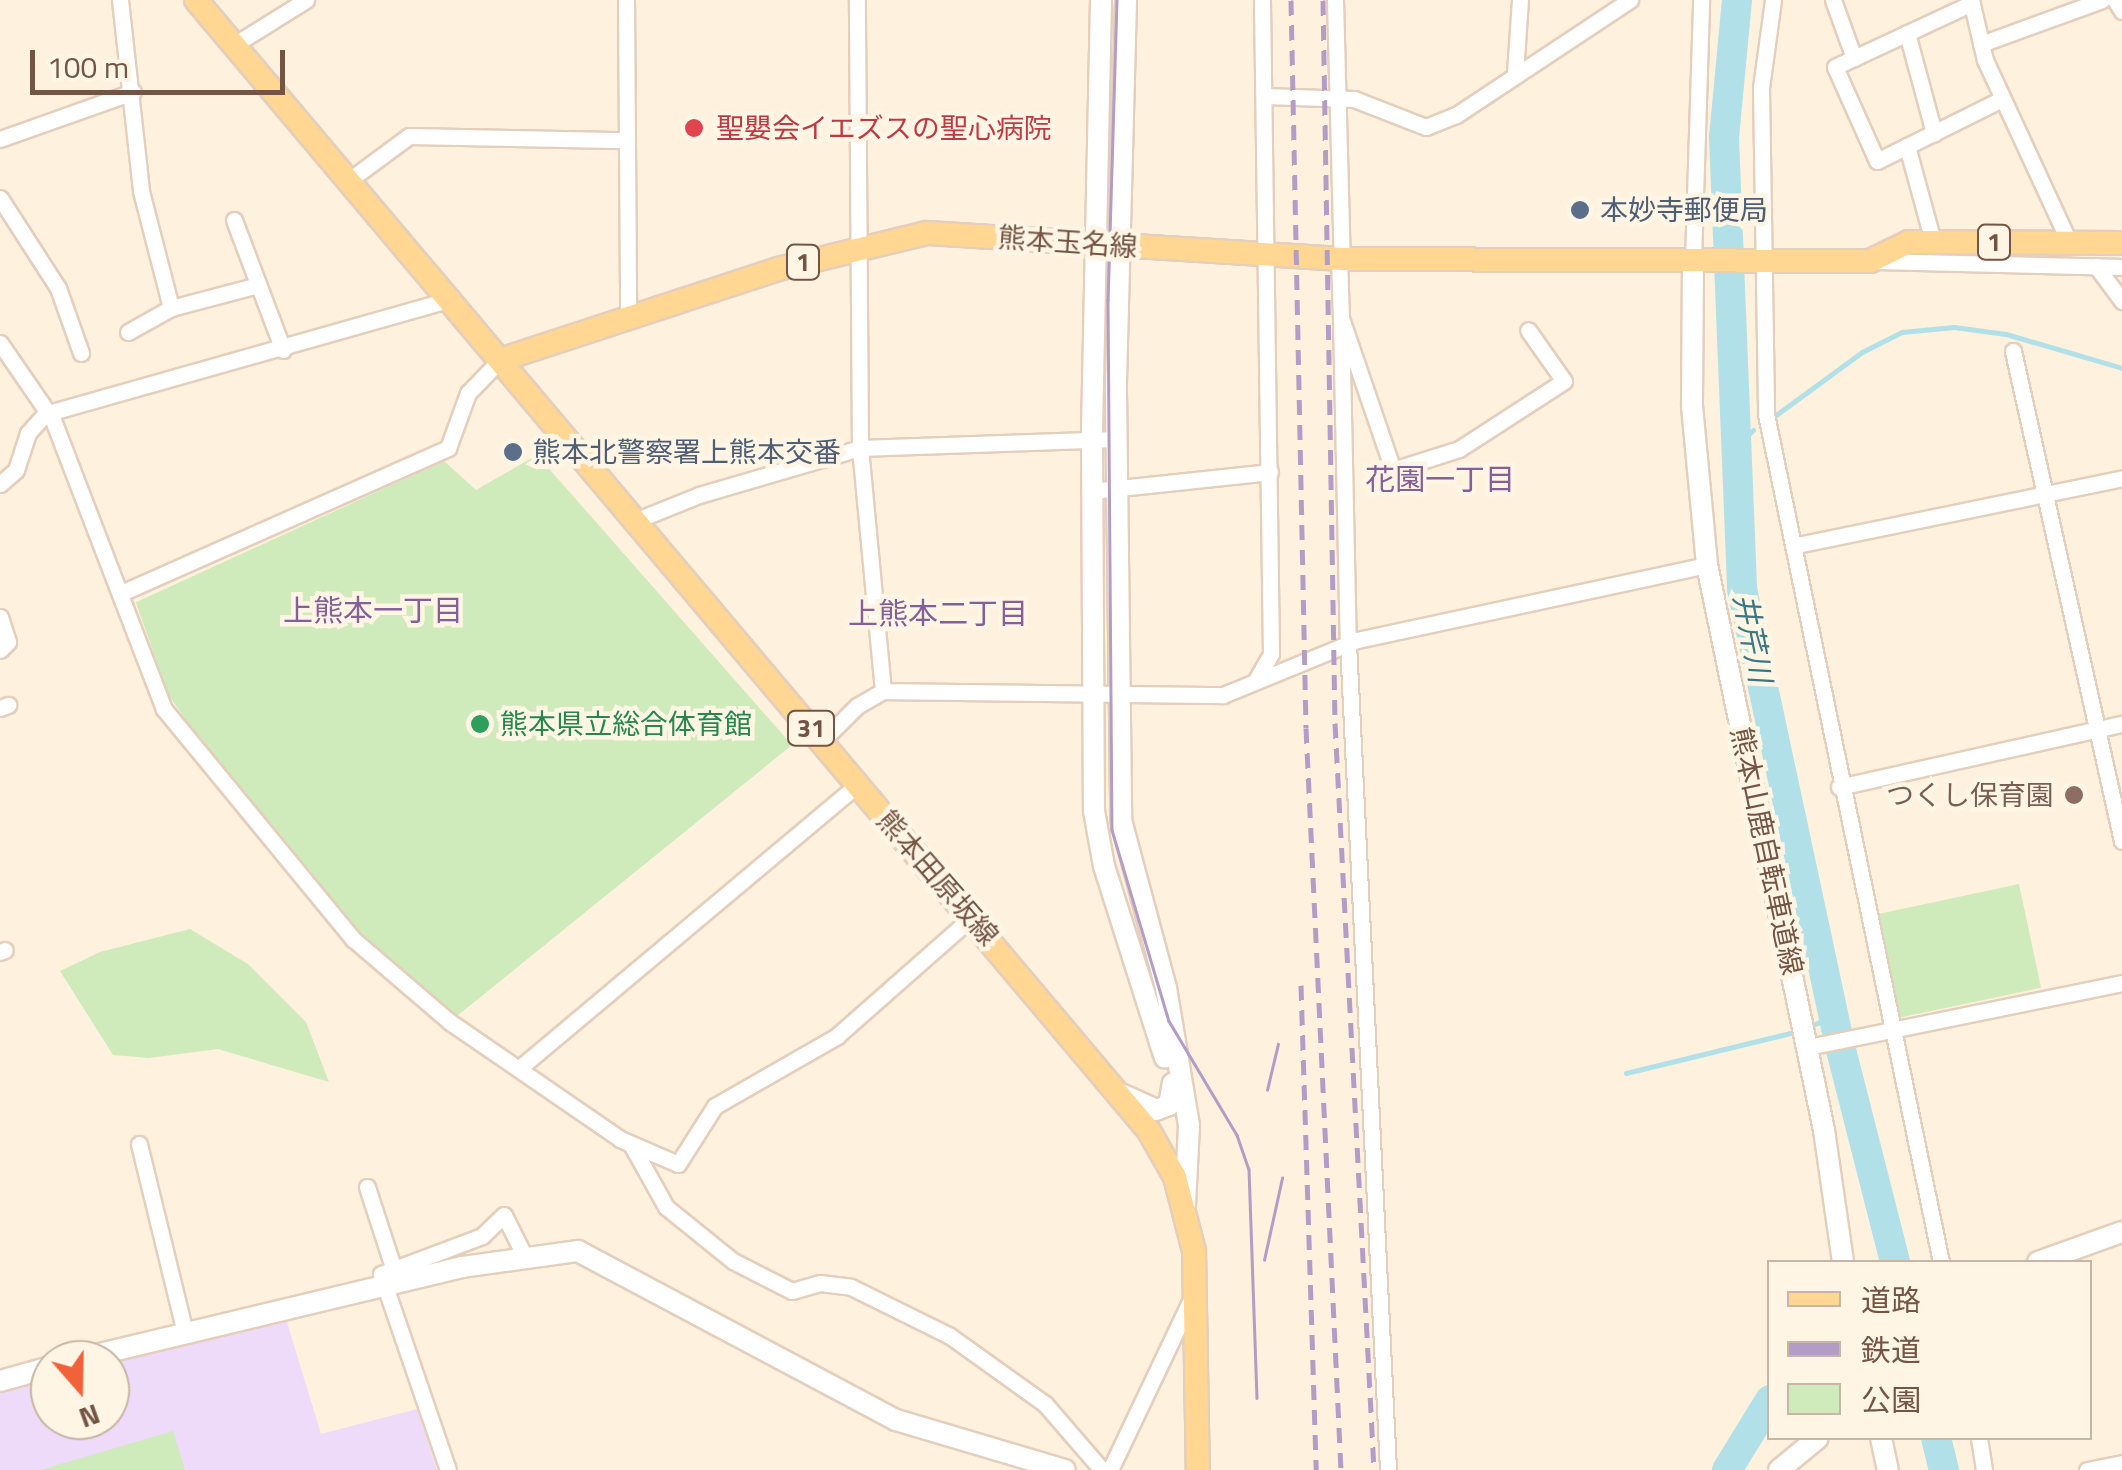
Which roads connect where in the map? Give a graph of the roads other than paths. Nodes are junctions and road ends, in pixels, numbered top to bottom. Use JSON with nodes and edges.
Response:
{"nodes":[{"id":1,"x":120,"y":0,"type":"edge"},
{"id":2,"x":196,"y":0,"type":"edge"},
{"id":3,"x":306,"y":0,"type":"edge"},
{"id":4,"x":626,"y":0,"type":"edge"},
{"id":5,"x":856,"y":0,"type":"edge"},
{"id":6,"x":1102,"y":0,"type":"edge"},
{"id":7,"x":1126,"y":0,"type":"edge"},
{"id":8,"x":1262,"y":0,"type":"edge"},
{"id":9,"x":1335,"y":0,"type":"edge"},
{"id":10,"x":1520,"y":0,"type":"edge"},
{"id":11,"x":1630,"y":0,"type":"edge"},
{"id":12,"x":1701,"y":0,"type":"edge"},
{"id":13,"x":1773,"y":0,"type":"edge"},
{"id":14,"x":1833,"y":0,"type":"edge"},
{"id":15,"x":2102,"y":0,"type":"edge"},
{"id":16,"x":2115,"y":0,"type":"edge"},
{"id":17,"x":1972,"y":1,"type":"edge"},
{"id":18,"x":2122,"y":11,"type":"edge"},
{"id":19,"x":1907,"y":33,"type":"junction"},
{"id":20,"x":1981,"y":44,"type":"junction"},
{"id":21,"x":234,"y":45,"type":"junction"},
{"id":22,"x":1854,"y":58,"type":"junction"},
{"id":23,"x":1514,"y":73,"type":"junction"},
{"id":24,"x":133,"y":92,"type":"junction"},
{"id":25,"x":1264,"y":96,"type":"junction"},
{"id":26,"x":1337,"y":97,"type":"junction"},
{"id":27,"x":2002,"y":98,"type":"junction"},
{"id":28,"x":1934,"y":133,"type":"junction"},
{"id":29,"x":0,"y":139,"type":"edge"},
{"id":30,"x":627,"y":140,"type":"junction"},
{"id":31,"x":1907,"y":146,"type":"junction"},
{"id":32,"x":348,"y":181,"type":"junction"},
{"id":33,"x":0,"y":198,"type":"edge"},
{"id":34,"x":234,"y":220,"type":"dead end"},
{"id":35,"x":1934,"y":242,"type":"junction"},
{"id":36,"x":2069,"y":242,"type":"junction"},
{"id":37,"x":2122,"y":243,"type":"edge"},
{"id":38,"x":1106,"y":245,"type":"junction"},
{"id":39,"x":855,"y":247,"type":"junction"},
{"id":40,"x":1270,"y":256,"type":"junction"},
{"id":41,"x":1340,"y":259,"type":"junction"},
{"id":42,"x":1699,"y":260,"type":"junction"},
{"id":43,"x":1762,"y":261,"type":"junction"},
{"id":44,"x":1870,"y":261,"type":"junction"},
{"id":45,"x":2096,"y":266,"type":"junction"},
{"id":46,"x":2122,"y":267,"type":"edge"},
{"id":47,"x":258,"y":285,"type":"junction"},
{"id":48,"x":452,"y":300,"type":"junction"},
{"id":49,"x":2122,"y":302,"type":"edge"},
{"id":50,"x":172,"y":308,"type":"junction"},
{"id":51,"x":628,"y":318,"type":"junction"},
{"id":52,"x":1341,"y":318,"type":"junction"},
{"id":53,"x":1528,"y":330,"type":"dead end"},
{"id":54,"x":128,"y":332,"type":"dead end"},
{"id":55,"x":0,"y":342,"type":"edge"},
{"id":56,"x":282,"y":350,"type":"junction"},
{"id":57,"x":2013,"y":351,"type":"dead end"},
{"id":58,"x":81,"y":353,"type":"dead end"},
{"id":59,"x":500,"y":360,"type":"junction"},
{"id":60,"x":44,"y":414,"type":"junction"},
{"id":61,"x":1116,"y":438,"type":"junction"},
{"id":62,"x":1092,"y":439,"type":"junction"},
{"id":63,"x":860,"y":448,"type":"junction"},
{"id":64,"x":1270,"y":472,"type":"junction"},
{"id":65,"x":2122,"y":478,"type":"edge"},
{"id":66,"x":0,"y":484,"type":"edge"},
{"id":67,"x":1117,"y":489,"type":"junction"},
{"id":68,"x":1092,"y":490,"type":"junction"},
{"id":69,"x":2046,"y":494,"type":"junction"},
{"id":70,"x":632,"y":522,"type":"junction"},
{"id":71,"x":1796,"y":545,"type":"junction"},
{"id":72,"x":1707,"y":565,"type":"junction"},
{"id":73,"x":122,"y":593,"type":"junction"},
{"id":74,"x":0,"y":617,"type":"edge"},
{"id":75,"x":1348,"y":644,"type":"junction"},
{"id":76,"x":0,"y":650,"type":"edge"},
{"id":77,"x":1256,"y":680,"type":"junction"},
{"id":78,"x":883,"y":692,"type":"junction"},
{"id":79,"x":1094,"y":696,"type":"junction"},
{"id":80,"x":1119,"y":696,"type":"junction"},
{"id":81,"x":2122,"y":724,"type":"edge"},
{"id":82,"x":2097,"y":730,"type":"junction"},
{"id":83,"x":822,"y":741,"type":"junction"},
{"id":84,"x":856,"y":786,"type":"junction"},
{"id":85,"x":1840,"y":786,"type":"junction"},
{"id":86,"x":2122,"y":841,"type":"edge"},
{"id":87,"x":972,"y":916,"type":"junction"},
{"id":88,"x":2122,"y":983,"type":"edge"},
{"id":89,"x":1893,"y":1027,"type":"junction"},
{"id":90,"x":1807,"y":1043,"type":"junction"},
{"id":91,"x":522,"y":1066,"type":"junction"},
{"id":92,"x":1173,"y":1084,"type":"junction"},
{"id":93,"x":1122,"y":1095,"type":"junction"},
{"id":94,"x":1189,"y":1126,"type":"junction"},
{"id":95,"x":139,"y":1144,"type":"dead end"},
{"id":96,"x":632,"y":1144,"type":"junction"},
{"id":97,"x":368,"y":1187,"type":"dead end"},
{"id":98,"x":1185,"y":1204,"type":"junction"},
{"id":99,"x":2122,"y":1232,"type":"edge"},
{"id":100,"x":524,"y":1254,"type":"junction"},
{"id":101,"x":1843,"y":1260,"type":"edge"},
{"id":102,"x":1941,"y":1260,"type":"edge"},
{"id":103,"x":2044,"y":1260,"type":"edge"},
{"id":104,"x":389,"y":1277,"type":"junction"},
{"id":105,"x":1198,"y":1286,"type":"junction"},
{"id":106,"x":184,"y":1329,"type":"junction"},
{"id":107,"x":130,"y":1344,"type":"edge"},
{"id":108,"x":30,"y":1373,"type":"edge"},
{"id":109,"x":0,"y":1381,"type":"edge"},
{"id":110,"x":1816,"y":1440,"type":"edge"},
{"id":111,"x":1881,"y":1440,"type":"edge"},
{"id":112,"x":1979,"y":1440,"type":"edge"},
{"id":113,"x":2122,"y":1463,"type":"edge"},
{"id":114,"x":448,"y":1470,"type":"edge"},
{"id":115,"x":1065,"y":1470,"type":"edge"},
{"id":116,"x":1102,"y":1470,"type":"edge"},
{"id":117,"x":1110,"y":1470,"type":"edge"},
{"id":118,"x":1198,"y":1470,"type":"edge"},
{"id":119,"x":1388,"y":1470,"type":"edge"},
{"id":120,"x":1779,"y":1470,"type":"edge"},
{"id":121,"x":1888,"y":1470,"type":"edge"},
{"id":122,"x":1984,"y":1470,"type":"edge"},
{"id":123,"x":2087,"y":1470,"type":"edge"}],
"edges":[{"from":1,"to":24,"type":"street"},
{"from":2,"to":21,"type":"main road"},
{"from":3,"to":21,"type":"street"},
{"from":4,"to":30,"type":"street"},
{"from":5,"to":39,"type":"street"},
{"from":6,"to":38,"type":"street"},
{"from":7,"to":38,"type":"street"},
{"from":8,"to":25,"type":"street"},
{"from":9,"to":26,"type":"street"},
{"from":10,"to":23,"type":"street"},
{"from":11,"to":23,"type":"street"},
{"from":12,"to":42,"type":"street"},
{"from":13,"to":43,"type":"street"},
{"from":14,"to":22,"type":"street"},
{"from":15,"to":20,"type":"street"},
{"from":16,"to":18,"type":"street"},
{"from":17,"to":19,"type":"street"},
{"from":17,"to":20,"type":"street"},
{"from":19,"to":22,"type":"street"},
{"from":19,"to":28,"type":"street"},
{"from":20,"to":27,"type":"street"},
{"from":21,"to":32,"type":"main road"},
{"from":22,"to":31,"type":"street"},
{"from":23,"to":26,"type":"street"},
{"from":24,"to":29,"type":"street"},
{"from":24,"to":50,"type":"street"},
{"from":25,"to":26,"type":"street"},
{"from":25,"to":40,"type":"street"},
{"from":26,"to":41,"type":"street"},
{"from":27,"to":28,"type":"street"},
{"from":27,"to":36,"type":"street"},
{"from":28,"to":31,"type":"street"},
{"from":30,"to":32,"type":"street"},
{"from":30,"to":51,"type":"street"},
{"from":31,"to":35,"type":"street"},
{"from":32,"to":48,"type":"main road"},
{"from":33,"to":58,"type":"street"},
{"from":34,"to":47,"type":"street"},
{"from":35,"to":36,"type":"main road","name":"熊本玉名線","number":"1"},
{"from":35,"to":44,"type":"main road","name":"熊本玉名線","number":"1"},
{"from":36,"to":37,"type":"main road","name":"熊本玉名線","number":"1"},
{"from":38,"to":39,"type":"main road","name":"熊本玉名線","number":"1"},
{"from":38,"to":40,"type":"main road","name":"熊本玉名線","number":"1"},
{"from":38,"to":61,"type":"street"},
{"from":38,"to":62,"type":"street"},
{"from":39,"to":51,"type":"main road","name":"熊本玉名線","number":"1"},
{"from":39,"to":63,"type":"street"},
{"from":40,"to":41,"type":"main road","name":"熊本玉名線","number":"1"},
{"from":40,"to":64,"type":"street"},
{"from":41,"to":42,"type":"main road","name":"熊本玉名線","number":"1"},
{"from":41,"to":52,"type":"street"},
{"from":42,"to":43,"type":"main road","name":"熊本玉名線","number":"1"},
{"from":42,"to":72,"type":"street","name":"熊本山鹿自転車道線"},
{"from":43,"to":44,"type":"main road","name":"熊本玉名線","number":"1"},
{"from":43,"to":71,"type":"street"},
{"from":44,"to":45,"type":"street"},
{"from":45,"to":46,"type":"street"},
{"from":45,"to":49,"type":"street"},
{"from":47,"to":50,"type":"street"},
{"from":47,"to":56,"type":"street"},
{"from":48,"to":56,"type":"street"},
{"from":48,"to":59,"type":"main road"},
{"from":50,"to":54,"type":"street"},
{"from":51,"to":59,"type":"main road","name":"熊本玉名線","number":"1"},
{"from":52,"to":53,"type":"street"},
{"from":52,"to":75,"type":"street"},
{"from":55,"to":60,"type":"street"},
{"from":56,"to":60,"type":"street"},
{"from":57,"to":69,"type":"street"},
{"from":59,"to":70,"type":"main road","name":"熊本田原坂線","number":"31"},
{"from":59,"to":73,"type":"street"},
{"from":60,"to":66,"type":"street"},
{"from":60,"to":73,"type":"street"},
{"from":61,"to":62,"type":"street"},
{"from":61,"to":67,"type":"street"},
{"from":62,"to":63,"type":"street"},
{"from":62,"to":68,"type":"street"},
{"from":63,"to":70,"type":"street"},
{"from":63,"to":78,"type":"street"},
{"from":64,"to":67,"type":"street"},
{"from":64,"to":77,"type":"street"},
{"from":65,"to":69,"type":"street"},
{"from":67,"to":68,"type":"street"},
{"from":67,"to":80,"type":"street"},
{"from":68,"to":79,"type":"street"},
{"from":69,"to":71,"type":"street"},
{"from":69,"to":82,"type":"street"},
{"from":70,"to":83,"type":"main road","name":"熊本田原坂線","number":"31"},
{"from":71,"to":85,"type":"street"},
{"from":72,"to":75,"type":"street"},
{"from":72,"to":90,"type":"street","name":"熊本山鹿自転車道線"},
{"from":73,"to":91,"type":"street"},
{"from":74,"to":76,"type":"street"},
{"from":75,"to":77,"type":"street"},
{"from":75,"to":119,"type":"street"},
{"from":77,"to":80,"type":"street"},
{"from":78,"to":79,"type":"street"},
{"from":78,"to":83,"type":"street"},
{"from":79,"to":80,"type":"street"},
{"from":79,"to":92,"type":"street"},
{"from":80,"to":94,"type":"street"},
{"from":81,"to":82,"type":"street"},
{"from":82,"to":85,"type":"street"},
{"from":82,"to":86,"type":"street"},
{"from":83,"to":84,"type":"main road","name":"熊本田原坂線","number":"31"},
{"from":84,"to":87,"type":"main road","name":"熊本田原坂線","number":"31"},
{"from":84,"to":91,"type":"street"},
{"from":85,"to":89,"type":"street"},
{"from":87,"to":93,"type":"main road","name":"熊本田原坂線","number":"31"},
{"from":87,"to":96,"type":"street"},
{"from":88,"to":89,"type":"street"},
{"from":89,"to":90,"type":"street"},
{"from":89,"to":102,"type":"street"},
{"from":90,"to":101,"type":"street","name":"熊本山鹿自転車道線"},
{"from":91,"to":96,"type":"street"},
{"from":92,"to":93,"type":"street"},
{"from":92,"to":94,"type":"street"},
{"from":93,"to":98,"type":"main road","name":"熊本田原坂線","number":"31"},
{"from":94,"to":98,"type":"street"},
{"from":95,"to":106,"type":"street"},
{"from":96,"to":116,"type":"street"},
{"from":97,"to":104,"type":"street"},
{"from":98,"to":105,"type":"main road","name":"熊本田原坂線","number":"31"},
{"from":99,"to":103,"type":"street"},
{"from":100,"to":104,"type":"street"},
{"from":100,"to":104,"type":"street"},
{"from":100,"to":115,"type":"street"},
{"from":104,"to":106,"type":"street"},
{"from":104,"to":114,"type":"street"},
{"from":105,"to":117,"type":"street"},
{"from":105,"to":118,"type":"main road","name":"熊本田原坂線","number":"31"},
{"from":106,"to":107,"type":"street"},
{"from":108,"to":109,"type":"street"},
{"from":110,"to":120,"type":"street"},
{"from":111,"to":121,"type":"street"},
{"from":112,"to":122,"type":"street"},
{"from":113,"to":123,"type":"street"}]}
